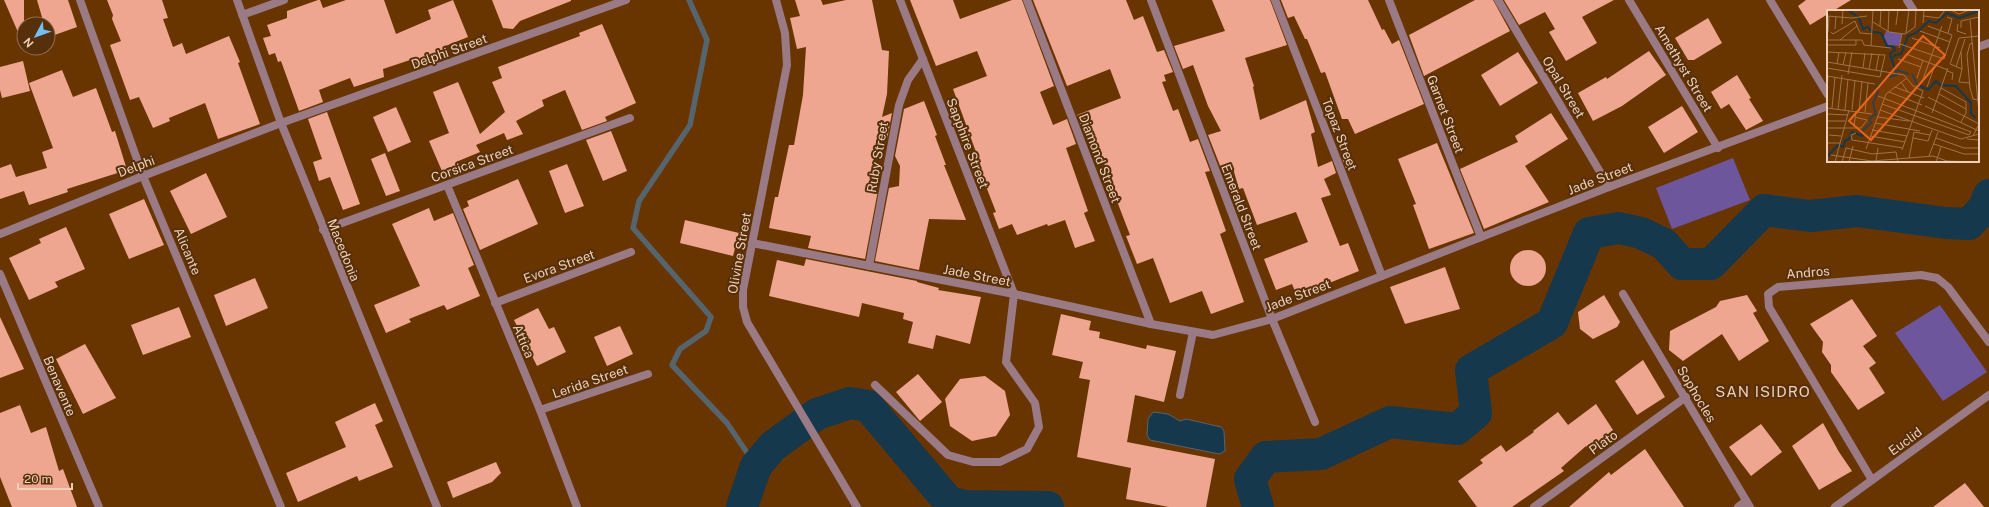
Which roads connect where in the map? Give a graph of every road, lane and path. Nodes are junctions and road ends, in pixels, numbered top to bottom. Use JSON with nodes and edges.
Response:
{"nodes":[{"id":1,"x":80,"y":0,"type":"edge"},
{"id":2,"x":237,"y":0,"type":"edge"},
{"id":3,"x":284,"y":0,"type":"edge"},
{"id":4,"x":626,"y":0,"type":"edge"},
{"id":5,"x":776,"y":0,"type":"edge"},
{"id":6,"x":900,"y":0,"type":"edge"},
{"id":7,"x":1027,"y":0,"type":"edge"},
{"id":8,"x":1151,"y":0,"type":"edge"},
{"id":9,"x":1276,"y":0,"type":"edge"},
{"id":10,"x":1389,"y":0,"type":"edge"},
{"id":11,"x":1498,"y":0,"type":"edge"},
{"id":12,"x":1629,"y":0,"type":"edge"},
{"id":13,"x":1770,"y":0,"type":"edge"},
{"id":14,"x":1907,"y":0,"type":"edge"},
{"id":15,"x":1913,"y":10,"type":"edge"},
{"id":16,"x":242,"y":15,"type":"junction"},
{"id":17,"x":1989,"y":43,"type":"edge"},
{"id":18,"x":1979,"y":47,"type":"edge"},
{"id":19,"x":923,"y":59,"type":"junction"},
{"id":20,"x":1827,"y":93,"type":"edge"},
{"id":21,"x":1827,"y":106,"type":"edge"},
{"id":22,"x":630,"y":118,"type":"dead end"},
{"id":23,"x":281,"y":124,"type":"junction"},
{"id":24,"x":1718,"y":148,"type":"junction"},
{"id":25,"x":143,"y":176,"type":"junction"},
{"id":26,"x":447,"y":185,"type":"junction"},
{"id":27,"x":1609,"y":187,"type":"junction"},
{"id":28,"x":323,"y":230,"type":"junction"},
{"id":29,"x":0,"y":234,"type":"edge"},
{"id":30,"x":1481,"y":237,"type":"junction"},
{"id":31,"x":752,"y":243,"type":"junction"},
{"id":32,"x":631,"y":252,"type":"dead end"},
{"id":33,"x":869,"y":266,"type":"junction"},
{"id":34,"x":0,"y":274,"type":"edge"},
{"id":35,"x":1382,"y":276,"type":"junction"},
{"id":36,"x":1014,"y":294,"type":"junction"},
{"id":37,"x":1623,"y":294,"type":"dead end"},
{"id":38,"x":495,"y":303,"type":"junction"},
{"id":39,"x":1272,"y":319,"type":"junction"},
{"id":40,"x":1151,"y":324,"type":"junction"},
{"id":41,"x":1193,"y":332,"type":"junction"},
{"id":42,"x":1989,"y":342,"type":"edge"},
{"id":43,"x":648,"y":374,"type":"dead end"},
{"id":44,"x":875,"y":385,"type":"dead end"},
{"id":45,"x":1180,"y":395,"type":"dead end"},
{"id":46,"x":1989,"y":395,"type":"edge"},
{"id":47,"x":1686,"y":397,"type":"junction"},
{"id":48,"x":540,"y":410,"type":"junction"},
{"id":49,"x":1315,"y":422,"type":"dead end"},
{"id":50,"x":1872,"y":480,"type":"junction"},
{"id":51,"x":1748,"y":504,"type":"edge"},
{"id":52,"x":99,"y":507,"type":"edge"},
{"id":53,"x":281,"y":507,"type":"edge"},
{"id":54,"x":437,"y":507,"type":"edge"},
{"id":55,"x":577,"y":507,"type":"edge"},
{"id":56,"x":857,"y":507,"type":"edge"},
{"id":57,"x":1534,"y":507,"type":"edge"},
{"id":58,"x":1738,"y":507,"type":"edge"},
{"id":59,"x":1835,"y":507,"type":"edge"}],
"edges":[{"from":1,"to":25,"type":"street","name":"Alicante"},
{"from":2,"to":16,"type":"street","name":"Macedonia"},
{"from":3,"to":16,"type":"street"},
{"from":4,"to":23,"type":"street","name":"Delphi Street"},
{"from":5,"to":31,"type":"street","name":"Olivine Street"},
{"from":6,"to":19,"type":"street","name":"Sapphire Street"},
{"from":7,"to":40,"type":"street","name":"Diamond Street"},
{"from":8,"to":39,"type":"street","name":"Emerald Street"},
{"from":9,"to":35,"type":"street","name":"Topaz Street"},
{"from":10,"to":30,"type":"street","name":"Garnet Street"},
{"from":11,"to":27,"type":"street","name":"Opal Street"},
{"from":12,"to":24,"type":"street","name":"Amethyst Street"},
{"from":13,"to":20,"type":"street"},
{"from":14,"to":15,"type":"street"},
{"from":16,"to":23,"type":"street","name":"Macedonia"},
{"from":17,"to":18,"type":"street"},
{"from":19,"to":33,"type":"street","name":"Ruby Street"},
{"from":19,"to":36,"type":"street","name":"Sapphire Street"},
{"from":21,"to":24,"type":"street","name":"Jade Street"},
{"from":22,"to":26,"type":"street","name":"Corsica Street"},
{"from":23,"to":25,"type":"street","name":"Delphi"},
{"from":23,"to":28,"type":"street","name":"Macedonia"},
{"from":24,"to":27,"type":"street","name":"Jade Street"},
{"from":25,"to":29,"type":"street","name":"Delphi"},
{"from":25,"to":53,"type":"street","name":"Alicante"},
{"from":26,"to":28,"type":"street","name":"Corsica Street"},
{"from":26,"to":38,"type":"street","name":"Attica"},
{"from":27,"to":30,"type":"street","name":"Jade Street"},
{"from":28,"to":54,"type":"street","name":"Macedonia"},
{"from":30,"to":35,"type":"street","name":"Jade Street"},
{"from":31,"to":33,"type":"street","name":"Jade Street"},
{"from":31,"to":56,"type":"street","name":"Olivine Street"},
{"from":32,"to":38,"type":"street","name":"Evora Street"},
{"from":33,"to":36,"type":"street","name":"Jade Street"},
{"from":34,"to":52,"type":"street","name":"Benavente"},
{"from":35,"to":39,"type":"street","name":"Jade Street"},
{"from":36,"to":40,"type":"street","name":"Jade Street"},
{"from":36,"to":44,"type":"street"},
{"from":37,"to":47,"type":"street","name":"Sophocles"},
{"from":38,"to":48,"type":"street","name":"Attica"},
{"from":39,"to":41,"type":"street","name":"Jade Street"},
{"from":39,"to":49,"type":"street","name":"Emerald Street"},
{"from":40,"to":41,"type":"street","name":"Jade Street"},
{"from":41,"to":45,"type":"street"},
{"from":42,"to":50,"type":"street","name":"Andros"},
{"from":43,"to":48,"type":"street","name":"Lerida Street"},
{"from":46,"to":50,"type":"street","name":"Euclid"},
{"from":47,"to":51,"type":"street","name":"Sophocles"},
{"from":47,"to":57,"type":"street","name":"Plato"},
{"from":48,"to":55,"type":"street","name":"Attica"},
{"from":50,"to":59,"type":"street","name":"Euclid"},
{"from":51,"to":58,"type":"street"}]}
